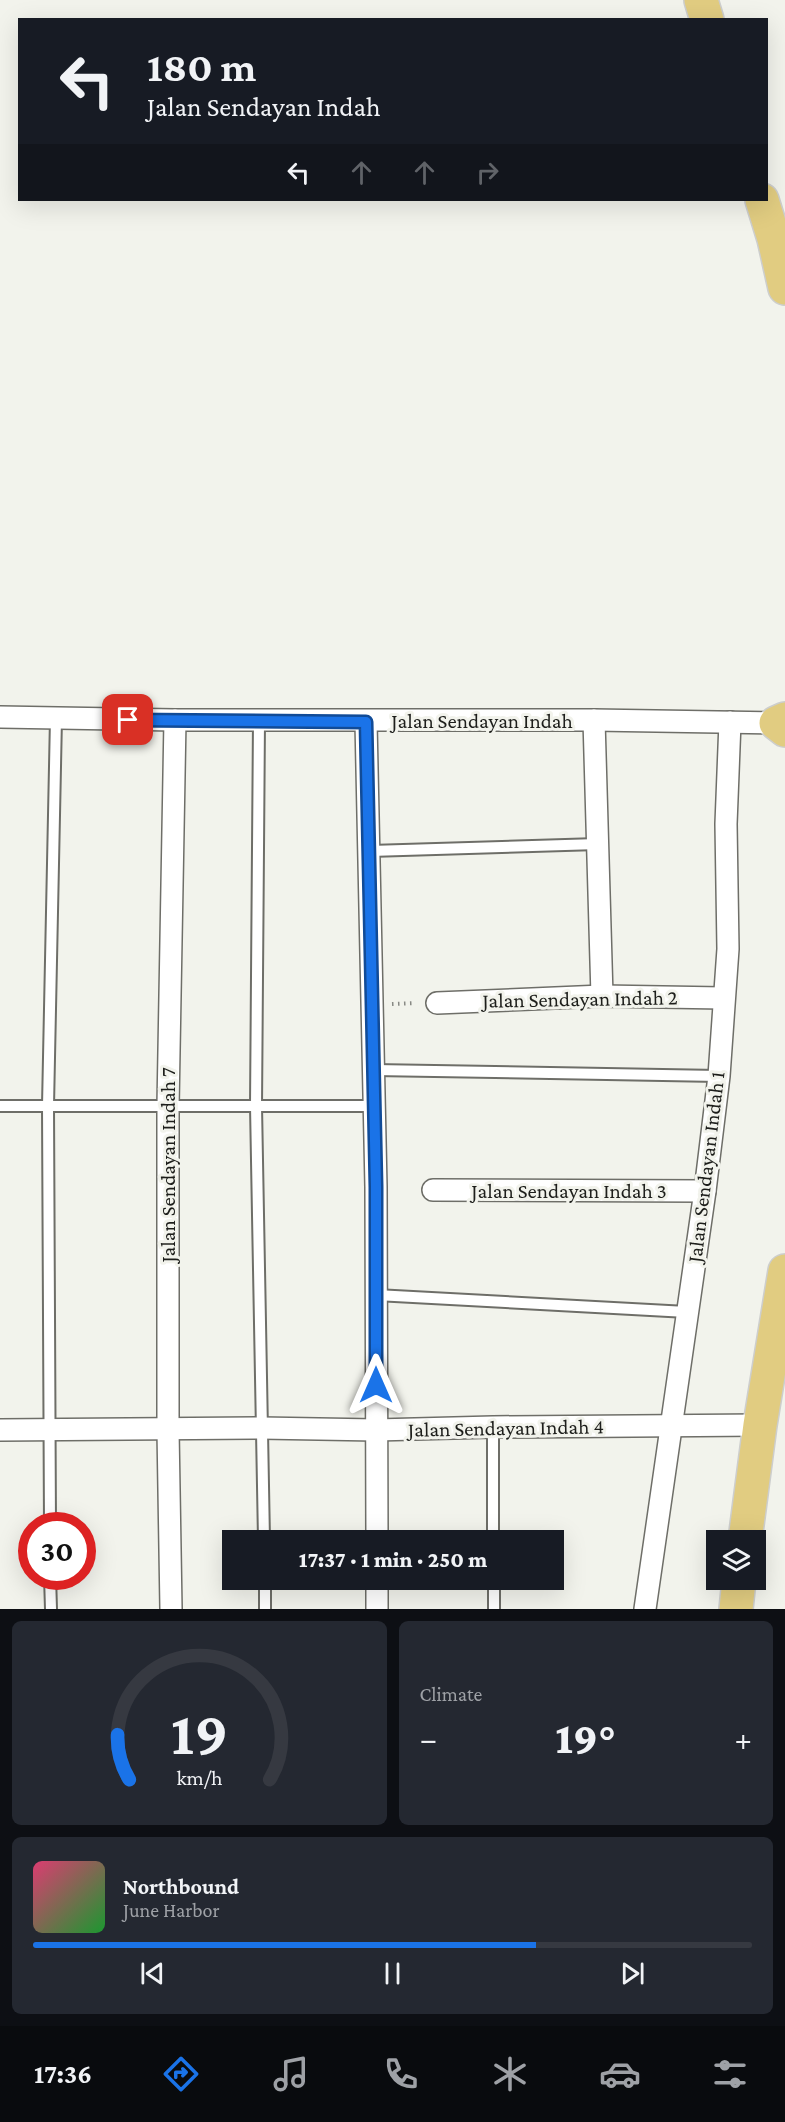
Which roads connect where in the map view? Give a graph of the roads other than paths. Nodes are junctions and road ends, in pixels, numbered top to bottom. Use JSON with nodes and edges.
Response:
{"nodes":[{"id":1,"x":701,"y":0,"type":"edge"},
{"id":2,"x":706,"y":18,"type":"edge"},
{"id":3,"x":762,"y":201,"type":"edge"},
{"id":4,"x":785,"y":288,"type":"edge"},
{"id":5,"x":0,"y":717,"type":"edge"},
{"id":6,"x":56,"y":718,"type":"junction"},
{"id":7,"x":175,"y":720,"type":"junction"},
{"id":8,"x":259,"y":720,"type":"junction"},
{"id":9,"x":594,"y":720,"type":"junction"},
{"id":10,"x":366,"y":722,"type":"junction"},
{"id":11,"x":730,"y":722,"type":"junction"},
{"id":12,"x":783,"y":724,"type":"edge"},
{"id":13,"x":598,"y":844,"type":"junction"},
{"id":14,"x":370,"y":851,"type":"junction"},
{"id":15,"x":602,"y":996,"type":"junction"},
{"id":16,"x":723,"y":998,"type":"junction"},
{"id":17,"x":437,"y":1003,"type":"road end"},
{"id":18,"x":374,"y":1070,"type":"junction"},
{"id":19,"x":719,"y":1076,"type":"junction"},
{"id":20,"x":0,"y":1106,"type":"edge"},
{"id":21,"x":48,"y":1106,"type":"junction"},
{"id":22,"x":168,"y":1106,"type":"junction"},
{"id":23,"x":256,"y":1106,"type":"junction"},
{"id":24,"x":374,"y":1106,"type":"junction"},
{"id":25,"x":433,"y":1190,"type":"dead end"},
{"id":26,"x":705,"y":1191,"type":"junction"},
{"id":27,"x":785,"y":1271,"type":"edge"},
{"id":28,"x":376,"y":1295,"type":"junction"},
{"id":29,"x":687,"y":1312,"type":"junction"},
{"id":30,"x":760,"y":1425,"type":"junction"},
{"id":31,"x":671,"y":1426,"type":"junction"},
{"id":32,"x":493,"y":1427,"type":"junction"},
{"id":33,"x":261,"y":1428,"type":"junction"},
{"id":34,"x":48,"y":1429,"type":"junction"},
{"id":35,"x":0,"y":1430,"type":"edge"},
{"id":36,"x":168,"y":1430,"type":"junction"},
{"id":37,"x":376,"y":1430,"type":"junction"},
{"id":38,"x":50,"y":1512,"type":"edge"},
{"id":39,"x":264,"y":1530,"type":"edge"},
{"id":40,"x":377,"y":1530,"type":"edge"},
{"id":41,"x":494,"y":1530,"type":"edge"},
{"id":42,"x":746,"y":1530,"type":"edge"},
{"id":43,"x":51,"y":1590,"type":"edge"},
{"id":44,"x":264,"y":1590,"type":"edge"},
{"id":45,"x":377,"y":1590,"type":"edge"},
{"id":46,"x":494,"y":1590,"type":"edge"},
{"id":47,"x":739,"y":1590,"type":"edge"},
{"id":48,"x":51,"y":1609,"type":"edge"},
{"id":49,"x":171,"y":1609,"type":"edge"},
{"id":50,"x":265,"y":1609,"type":"edge"},
{"id":51,"x":377,"y":1609,"type":"edge"},
{"id":52,"x":494,"y":1609,"type":"edge"},
{"id":53,"x":645,"y":1609,"type":"edge"},
{"id":54,"x":736,"y":1609,"type":"edge"}],
"edges":[{"from":1,"to":2,"type":"main road"},
{"from":3,"to":4,"type":"main road"},
{"from":5,"to":6,"type":"street","name":"Jalan Sendayan Indah"},
{"from":6,"to":7,"type":"street","name":"Jalan Sendayan Indah"},
{"from":6,"to":21,"type":"lane"},
{"from":7,"to":8,"type":"street","name":"Jalan Sendayan Indah"},
{"from":7,"to":22,"type":"street","name":"Jalan Sendayan Indah 7"},
{"from":8,"to":10,"type":"street","name":"Jalan Sendayan Indah"},
{"from":8,"to":23,"type":"lane"},
{"from":9,"to":10,"type":"street","name":"Jalan Sendayan Indah"},
{"from":9,"to":11,"type":"street","name":"Jalan Sendayan Indah"},
{"from":9,"to":13,"type":"street"},
{"from":10,"to":14,"type":"street"},
{"from":11,"to":12,"type":"street","name":"Jalan Sendayan Indah"},
{"from":11,"to":16,"type":"street","name":"Jalan Sendayan Indah 1"},
{"from":13,"to":14,"type":"lane"},
{"from":13,"to":15,"type":"street"},
{"from":14,"to":18,"type":"street"},
{"from":15,"to":16,"type":"street","name":"Jalan Sendayan Indah 2"},
{"from":15,"to":17,"type":"street","name":"Jalan Sendayan Indah 2"},
{"from":16,"to":19,"type":"street","name":"Jalan Sendayan Indah 1"},
{"from":18,"to":19,"type":"lane"},
{"from":18,"to":24,"type":"street"},
{"from":19,"to":26,"type":"street","name":"Jalan Sendayan Indah 1"},
{"from":20,"to":21,"type":"lane"},
{"from":21,"to":22,"type":"lane"},
{"from":21,"to":34,"type":"lane"},
{"from":22,"to":23,"type":"lane"},
{"from":22,"to":36,"type":"street","name":"Jalan Sendayan Indah 7"},
{"from":23,"to":24,"type":"lane"},
{"from":23,"to":33,"type":"lane"},
{"from":24,"to":28,"type":"street"},
{"from":25,"to":26,"type":"street","name":"Jalan Sendayan Indah 3"},
{"from":26,"to":29,"type":"street","name":"Jalan Sendayan Indah 1"},
{"from":27,"to":30,"type":"main road"},
{"from":28,"to":29,"type":"lane"},
{"from":28,"to":37,"type":"street"},
{"from":29,"to":31,"type":"street","name":"Jalan Sendayan Indah 1"},
{"from":30,"to":31,"type":"street","name":"Jalan Sendayan Indah 4"},
{"from":30,"to":42,"type":"main road"},
{"from":31,"to":32,"type":"street","name":"Jalan Sendayan Indah 4"},
{"from":31,"to":53,"type":"street","name":"Jalan Sendayan Indah 1"},
{"from":32,"to":37,"type":"street","name":"Jalan Sendayan Indah 4"},
{"from":32,"to":41,"type":"lane"},
{"from":33,"to":36,"type":"street","name":"Jalan Sendayan Indah 4"},
{"from":33,"to":37,"type":"street","name":"Jalan Sendayan Indah 4"},
{"from":33,"to":39,"type":"lane"},
{"from":34,"to":35,"type":"street","name":"Jalan Sendayan Indah 4"},
{"from":34,"to":36,"type":"street","name":"Jalan Sendayan Indah 4"},
{"from":34,"to":38,"type":"lane"},
{"from":36,"to":49,"type":"street","name":"Jalan Sendayan Indah 7"},
{"from":37,"to":40,"type":"street"},
{"from":43,"to":48,"type":"lane"},
{"from":44,"to":50,"type":"lane"},
{"from":45,"to":51,"type":"street"},
{"from":46,"to":52,"type":"lane"},
{"from":47,"to":54,"type":"main road"}]}
